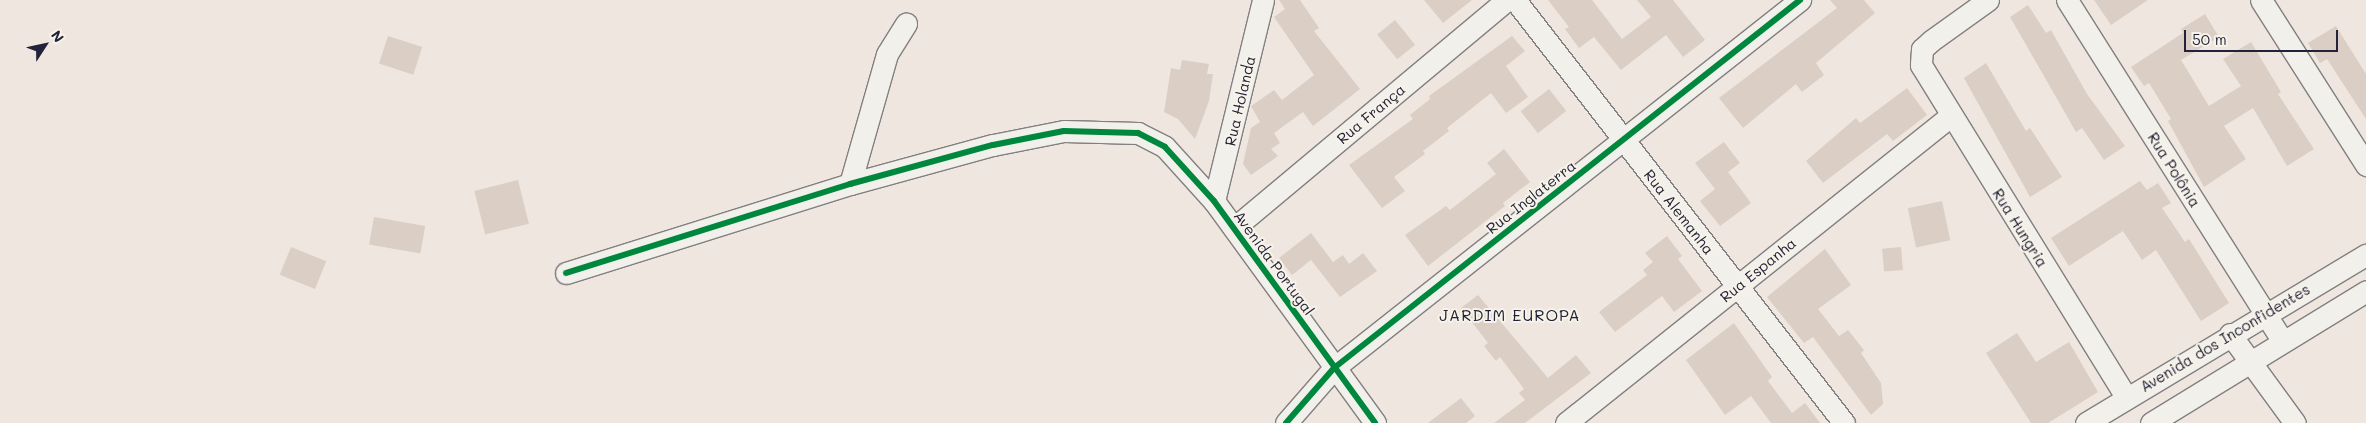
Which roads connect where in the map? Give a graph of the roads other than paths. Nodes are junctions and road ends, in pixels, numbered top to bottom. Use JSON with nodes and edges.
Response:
{"nodes":[{"id":1,"x":1263,"y":0,"type":"edge"},
{"id":2,"x":1507,"y":0,"type":"edge"},
{"id":3,"x":1515,"y":0,"type":"edge"},
{"id":4,"x":1800,"y":0,"type":"edge"},
{"id":5,"x":1988,"y":0,"type":"edge"},
{"id":6,"x":2066,"y":0,"type":"edge"},
{"id":7,"x":2260,"y":0,"type":"edge"},
{"id":8,"x":906,"y":24,"type":"dead end"},
{"id":9,"x":1950,"y":116,"type":"junction"},
{"id":10,"x":1624,"y":140,"type":"junction"},
{"id":11,"x":2366,"y":165,"type":"edge"},
{"id":12,"x":850,"y":184,"type":"junction"},
{"id":13,"x":1214,"y":201,"type":"junction"},
{"id":14,"x":1234,"y":228,"type":"junction"},
{"id":15,"x":2366,"y":255,"type":"edge"},
{"id":16,"x":566,"y":273,"type":"dead end"},
{"id":17,"x":1737,"y":286,"type":"junction"},
{"id":18,"x":2366,"y":291,"type":"edge"},
{"id":19,"x":2266,"y":314,"type":"junction"},
{"id":20,"x":2230,"y":334,"type":"junction"},
{"id":21,"x":2282,"y":340,"type":"junction"},
{"id":22,"x":2249,"y":361,"type":"junction"},
{"id":23,"x":1334,"y":368,"type":"junction"},
{"id":24,"x":2126,"y":396,"type":"junction"},
{"id":25,"x":1286,"y":423,"type":"edge"},
{"id":26,"x":1375,"y":423,"type":"edge"},
{"id":27,"x":1566,"y":423,"type":"edge"},
{"id":28,"x":1844,"y":423,"type":"edge"},
{"id":29,"x":2086,"y":423,"type":"edge"},
{"id":30,"x":2151,"y":423,"type":"edge"},
{"id":31,"x":2295,"y":423,"type":"edge"}],
"edges":[{"from":1,"to":13,"type":"street","name":"Rua Holanda"},
{"from":2,"to":14,"type":"street","name":"Rua França"},
{"from":3,"to":10,"type":"street","name":"Rua Alemanha"},
{"from":4,"to":10,"type":"street","name":"Rua Inglaterra"},
{"from":5,"to":9,"type":"street","name":"Rua Hungria"},
{"from":6,"to":19,"type":"street","name":"Rua Polônia"},
{"from":7,"to":11,"type":"street"},
{"from":8,"to":12,"type":"street"},
{"from":9,"to":17,"type":"street","name":"Rua Espanha"},
{"from":9,"to":24,"type":"street","name":"Rua Hungria"},
{"from":10,"to":17,"type":"street","name":"Rua Alemanha"},
{"from":10,"to":23,"type":"street","name":"Rua Inglaterra"},
{"from":12,"to":13,"type":"street","name":"Avenida Portugal"},
{"from":12,"to":16,"type":"street"},
{"from":13,"to":14,"type":"street","name":"Avenida Portugal"},
{"from":14,"to":23,"type":"street","name":"Avenida Portugal"},
{"from":15,"to":19,"type":"street","name":"Avenida dos Inconfidentes"},
{"from":17,"to":27,"type":"street","name":"Rua Espanha"},
{"from":17,"to":28,"type":"street","name":"Rua Alemanha"},
{"from":18,"to":21,"type":"street","name":"Avenida dos Inconfidentes"},
{"from":19,"to":20,"type":"street","name":"Avenida dos Inconfidentes"},
{"from":19,"to":21,"type":"street","name":"Rua Polônia"},
{"from":20,"to":22,"type":"street"},
{"from":20,"to":24,"type":"street","name":"Avenida dos Inconfidentes"},
{"from":21,"to":22,"type":"street","name":"Avenida dos Inconfidentes"},
{"from":22,"to":30,"type":"street","name":"Avenida dos Inconfidentes"},
{"from":22,"to":31,"type":"street"},
{"from":23,"to":25,"type":"street","name":"Rua Inglaterra"},
{"from":23,"to":26,"type":"street","name":"Avenida Portugal"},
{"from":24,"to":29,"type":"street","name":"Avenida dos Inconfidentes"}]}
